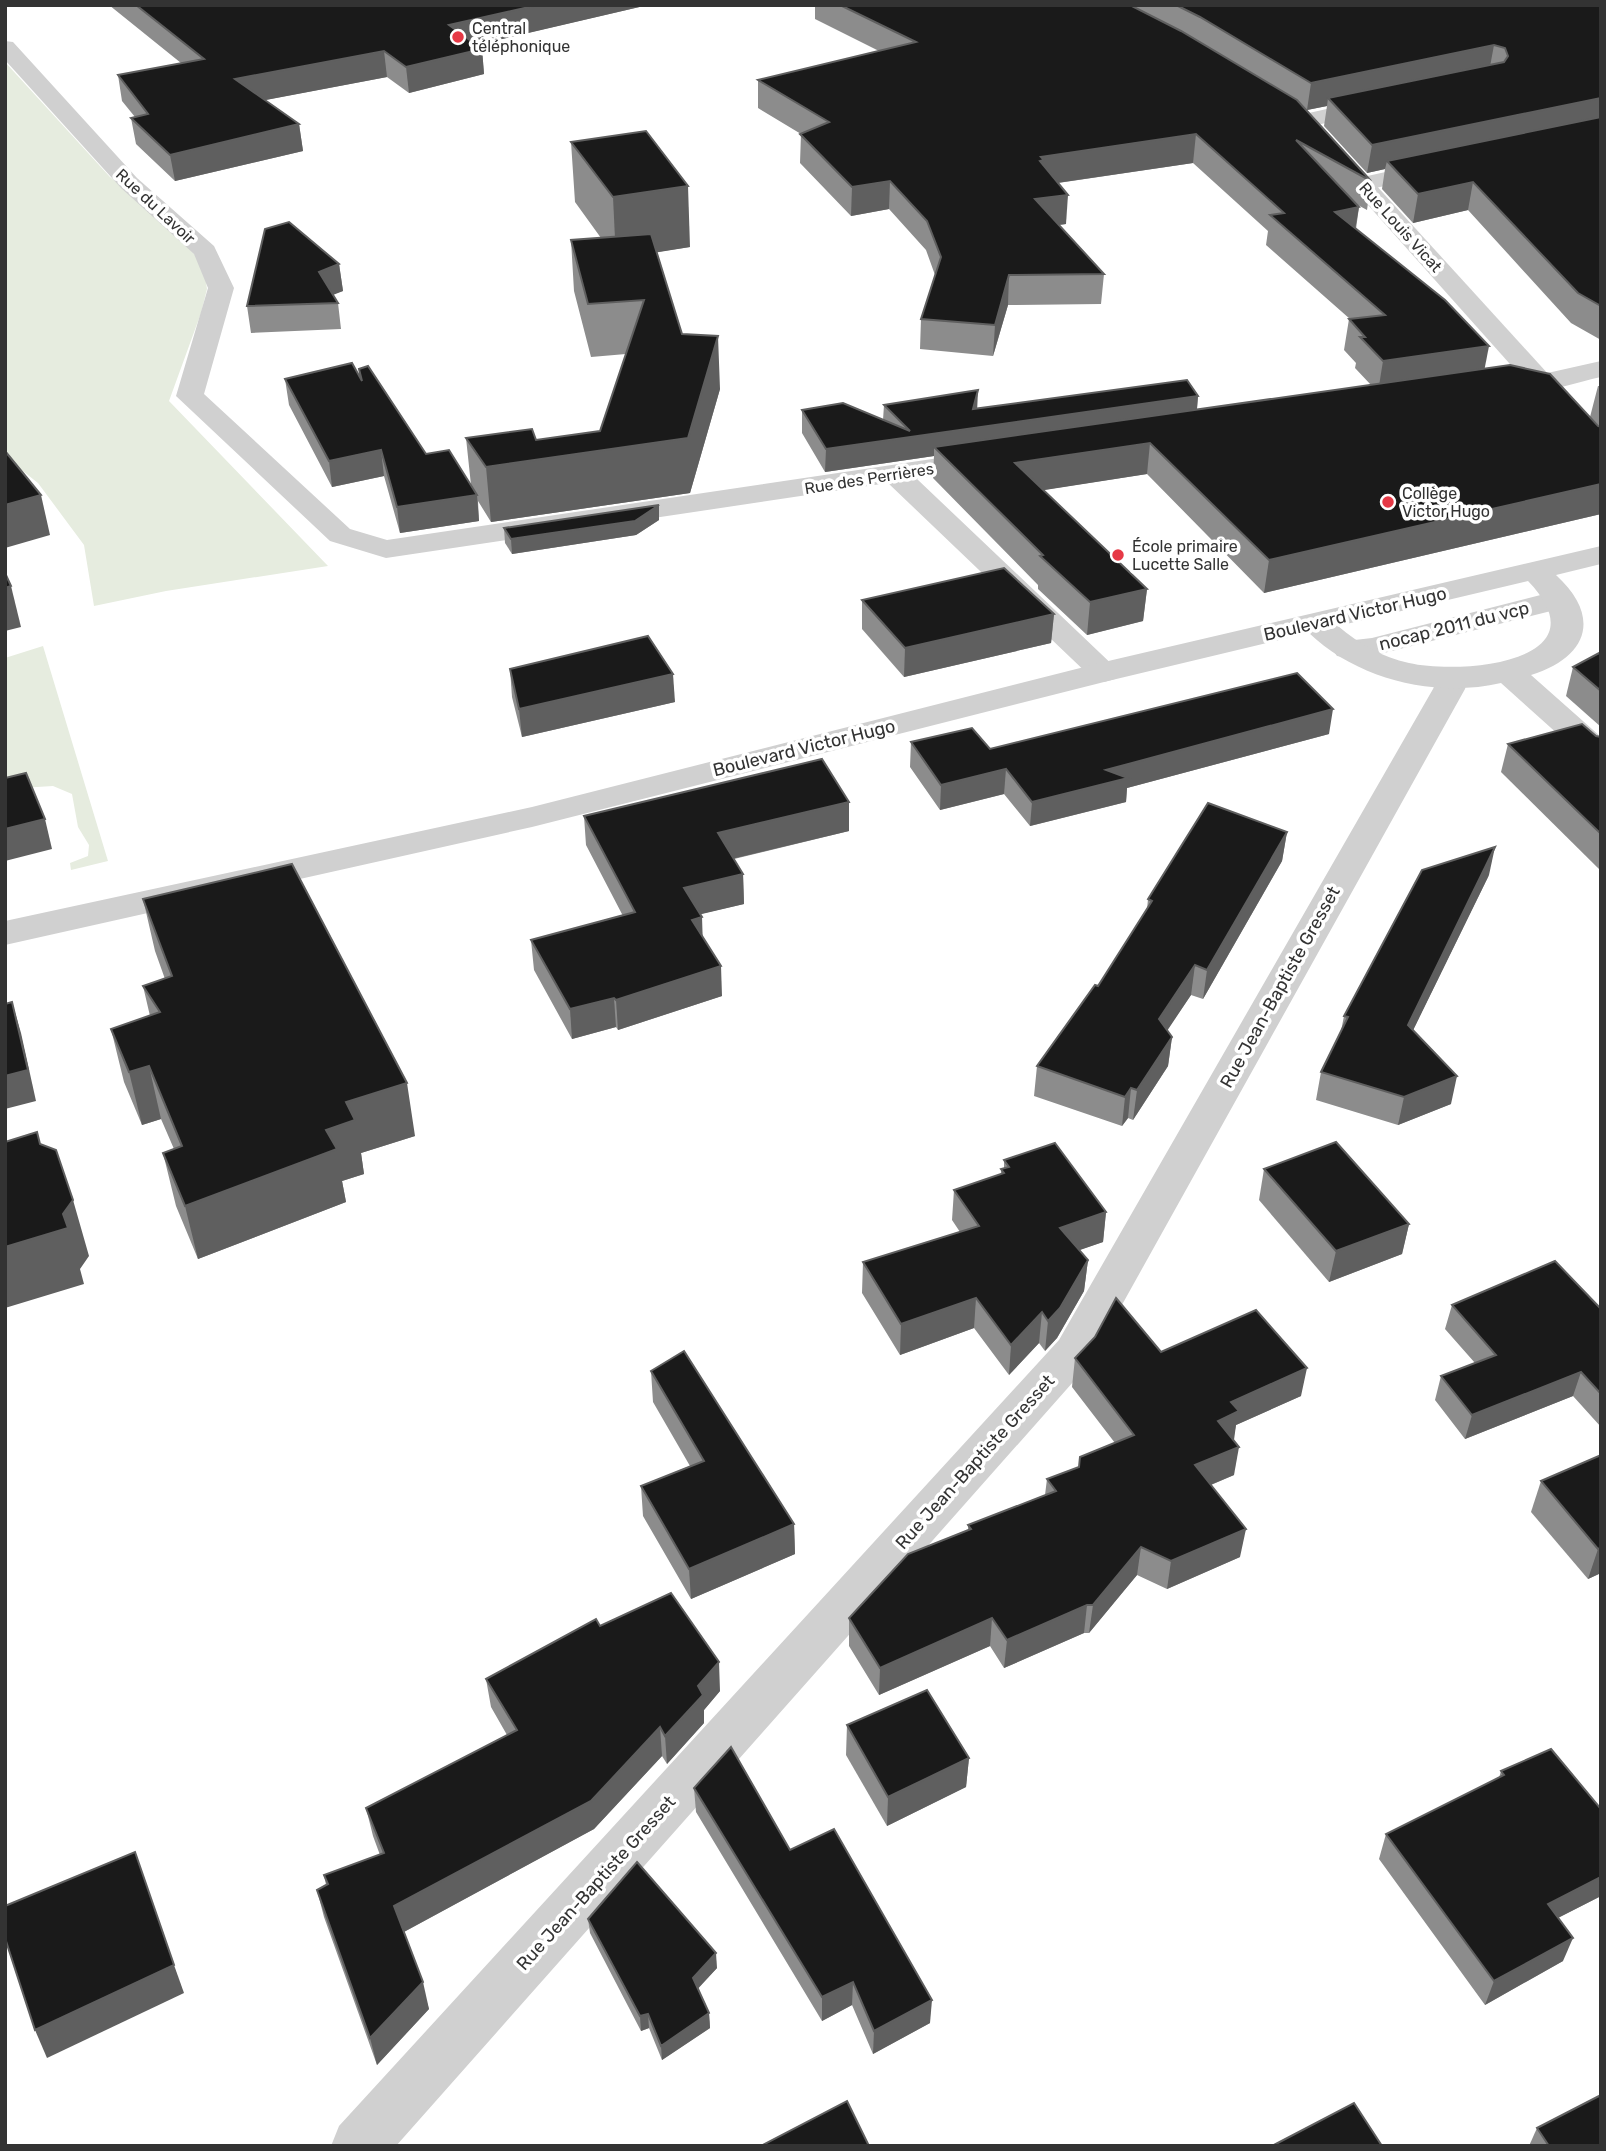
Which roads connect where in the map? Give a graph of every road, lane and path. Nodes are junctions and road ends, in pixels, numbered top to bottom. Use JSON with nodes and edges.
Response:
{"nodes":[{"id":1,"x":5,"y":47,"type":"edge"},
{"id":2,"x":1396,"y":101,"type":"edge"},
{"id":3,"x":1280,"y":107,"type":"edge"},
{"id":4,"x":1303,"y":121,"type":"junction"},
{"id":5,"x":1455,"y":164,"type":"edge"},
{"id":6,"x":1362,"y":184,"type":"junction"},
{"id":7,"x":1601,"y":369,"type":"edge"},
{"id":8,"x":1543,"y":382,"type":"junction"},
{"id":9,"x":1476,"y":388,"type":"edge"},
{"id":10,"x":1601,"y":449,"type":"edge"},
{"id":11,"x":1013,"y":455,"type":"edge"},
{"id":12,"x":895,"y":474,"type":"junction"},
{"id":13,"x":386,"y":549,"type":"joint"},
{"id":14,"x":1601,"y":555,"type":"edge"},
{"id":15,"x":1534,"y":571,"type":"junction"},
{"id":16,"x":1560,"y":598,"type":"junction"},
{"id":17,"x":1318,"y":624,"type":"junction"},
{"id":18,"x":1348,"y":649,"type":"junction"},
{"id":19,"x":1104,"y":672,"type":"junction"},
{"id":20,"x":1508,"y":672,"type":"junction"},
{"id":21,"x":1452,"y":678,"type":"junction"},
{"id":22,"x":1601,"y":755,"type":"edge"},
{"id":23,"x":5,"y":933,"type":"edge"},
{"id":24,"x":359,"y":2146,"type":"edge"}],
"edges":[{"from":1,"to":13,"type":"street","name":"Rue du Lavoir"},
{"from":2,"to":4,"type":"street"},
{"from":3,"to":4,"type":"street","name":"Rue Louis Vicat"},
{"from":4,"to":6,"type":"street","name":"Rue Louis Vicat"},
{"from":5,"to":6,"type":"street"},
{"from":6,"to":8,"type":"street","name":"Rue Louis Vicat"},
{"from":7,"to":8,"type":"street"},
{"from":8,"to":9,"type":"street"},
{"from":8,"to":10,"type":"street","name":"Rue Louis Vicat"},
{"from":11,"to":12,"type":"street","name":"Rue des Perrières"},
{"from":12,"to":13,"type":"street","name":"Rue des Perrières"},
{"from":12,"to":19,"type":"street"},
{"from":14,"to":15,"type":"street","name":"Boulevard Victor Hugo"},
{"from":15,"to":16,"type":"street"},
{"from":15,"to":17,"type":"street","name":"Boulevard Victor Hugo"},
{"from":16,"to":18,"type":"street","name":"nocap 2011 du vcp"},
{"from":16,"to":20,"type":"street"},
{"from":17,"to":18,"type":"street"},
{"from":17,"to":19,"type":"street","name":"Boulevard Victor Hugo"},
{"from":18,"to":21,"type":"street"},
{"from":19,"to":23,"type":"street","name":"Boulevard Victor Hugo"},
{"from":20,"to":21,"type":"street"},
{"from":20,"to":22,"type":"street"},
{"from":21,"to":24,"type":"street","name":"Rue Jean-Baptiste Gresset"}]}
